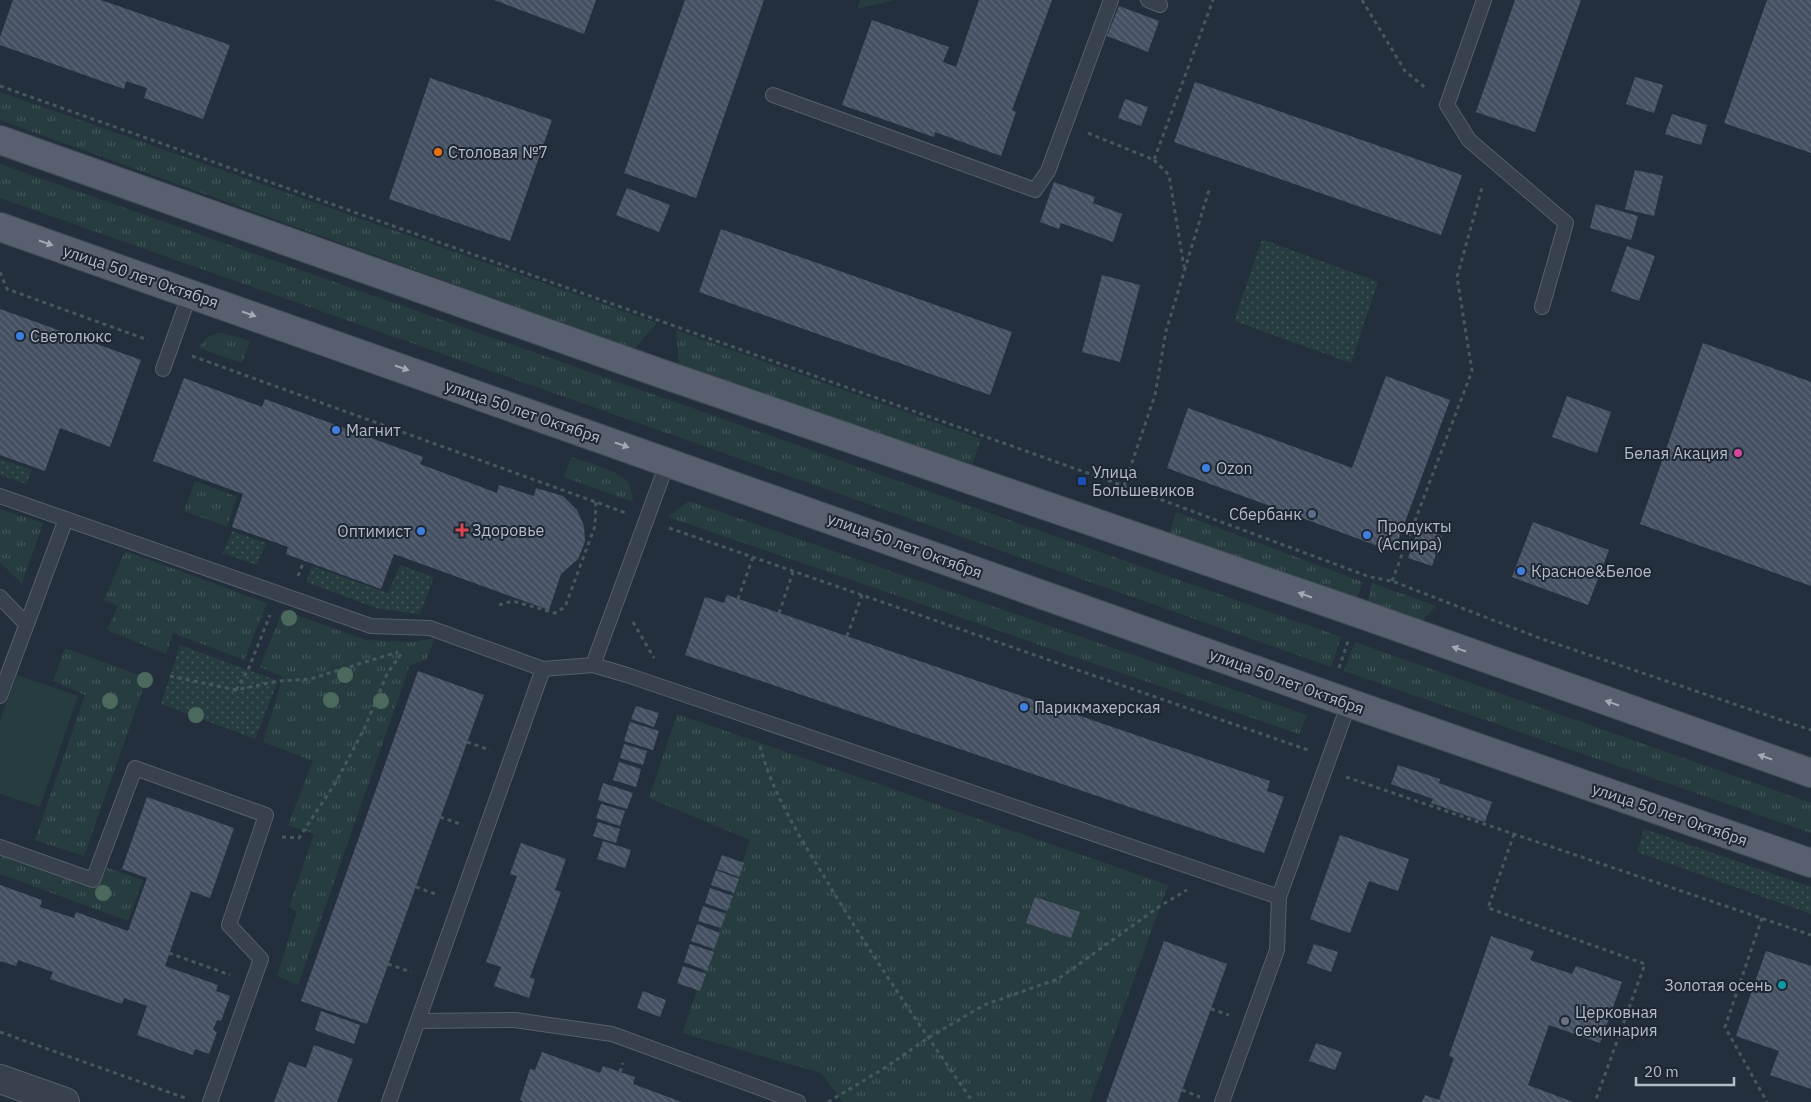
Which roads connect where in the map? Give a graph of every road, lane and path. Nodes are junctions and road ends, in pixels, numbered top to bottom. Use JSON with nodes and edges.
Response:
{"nodes":[{"id":1,"x":1111,"y":0,"type":"edge"},
{"id":2,"x":1213,"y":0,"type":"edge"},
{"id":3,"x":1484,"y":0,"type":"edge"},
{"id":4,"x":0,"y":86,"type":"edge"},
{"id":5,"x":773,"y":95,"type":"dead end"},
{"id":6,"x":1084,"y":130,"type":"dead end"},
{"id":7,"x":0,"y":140,"type":"edge"},
{"id":8,"x":1154,"y":160,"type":"junction"},
{"id":9,"x":1208,"y":190,"type":"dead end"},
{"id":10,"x":0,"y":227,"type":"edge"},
{"id":11,"x":1184,"y":269,"type":"junction"},
{"id":12,"x":1457,"y":277,"type":"dead end"},
{"id":13,"x":190,"y":293,"type":"junction"},
{"id":14,"x":1542,"y":307,"type":"dead end"},
{"id":15,"x":163,"y":369,"type":"dead end"},
{"id":16,"x":668,"y":461,"type":"junction"},
{"id":17,"x":1124,"y":486,"type":"junction"},
{"id":18,"x":0,"y":496,"type":"edge"},
{"id":19,"x":596,"y":502,"type":"dead end"},
{"id":20,"x":66,"y":519,"type":"junction"},
{"id":21,"x":753,"y":557,"type":"dead end"},
{"id":22,"x":793,"y":572,"type":"dead end"},
{"id":23,"x":1392,"y":581,"type":"junction"},
{"id":24,"x":279,"y":594,"type":"junction"},
{"id":25,"x":862,"y":594,"type":"dead end"},
{"id":26,"x":0,"y":597,"type":"edge"},
{"id":27,"x":738,"y":599,"type":"dead end"},
{"id":28,"x":499,"y":605,"type":"dead end"},
{"id":29,"x":779,"y":613,"type":"dead end"},
{"id":30,"x":630,"y":616,"type":"dead end"},
{"id":31,"x":26,"y":624,"type":"junction"},
{"id":32,"x":426,"y":628,"type":"junction"},
{"id":33,"x":847,"y":636,"type":"dead end"},
{"id":34,"x":404,"y":650,"type":"junction"},
{"id":35,"x":592,"y":665,"type":"junction"},
{"id":36,"x":543,"y":669,"type":"junction"},
{"id":37,"x":170,"y":676,"type":"dead end"},
{"id":38,"x":236,"y":690,"type":"junction"},
{"id":39,"x":674,"y":691,"type":"junction"},
{"id":40,"x":0,"y":696,"type":"edge"},
{"id":41,"x":1349,"y":703,"type":"junction"},
{"id":42,"x":754,"y":718,"type":"junction"},
{"id":43,"x":1811,"y":730,"type":"edge"},
{"id":44,"x":1325,"y":770,"type":"junction"},
{"id":45,"x":1811,"y":773,"type":"edge"},
{"id":46,"x":1514,"y":834,"type":"junction"},
{"id":47,"x":260,"y":836,"type":"junction"},
{"id":48,"x":0,"y":846,"type":"edge"},
{"id":49,"x":1811,"y":863,"type":"edge"},
{"id":50,"x":1214,"y":875,"type":"junction"},
{"id":51,"x":1279,"y":897,"type":"junction"},
{"id":52,"x":1762,"y":918,"type":"junction"},
{"id":53,"x":1811,"y":935,"type":"edge"},
{"id":54,"x":169,"y":953,"type":"dead end"},
{"id":55,"x":252,"y":984,"type":"junction"},
{"id":56,"x":418,"y":1021,"type":"junction"},
{"id":57,"x":0,"y":1032,"type":"edge"},
{"id":58,"x":928,"y":1038,"type":"junction"},
{"id":59,"x":0,"y":1079,"type":"edge"},
{"id":60,"x":65,"y":1102,"type":"edge"},
{"id":61,"x":196,"y":1102,"type":"edge"},
{"id":62,"x":210,"y":1102,"type":"edge"},
{"id":63,"x":389,"y":1102,"type":"edge"},
{"id":64,"x":798,"y":1102,"type":"edge"},
{"id":65,"x":828,"y":1102,"type":"edge"},
{"id":66,"x":973,"y":1102,"type":"edge"},
{"id":67,"x":1222,"y":1102,"type":"edge"},
{"id":68,"x":1595,"y":1102,"type":"edge"},
{"id":69,"x":1768,"y":1102,"type":"edge"}],
"edges":[{"from":1,"to":5,"type":"lane"},
{"from":2,"to":8,"type":"path"},
{"from":3,"to":14,"type":"lane"},
{"from":4,"to":17,"type":"path"},
{"from":6,"to":8,"type":"path"},
{"from":45,"to":7,"type":"main road","one_way":true},
{"from":8,"to":11,"type":"path"},
{"from":9,"to":11,"type":"path"},
{"from":10,"to":13,"type":"main road","name":"улица 50 лет Октября","one_way":true},
{"from":11,"to":17,"type":"path"},
{"from":12,"to":23,"type":"path"},
{"from":13,"to":15,"type":"lane"},
{"from":13,"to":16,"type":"main road","name":"улица 50 лет Октября","one_way":true},
{"from":16,"to":35,"type":"lane"},
{"from":16,"to":41,"type":"main road","name":"улица 50 лет Октября"},
{"from":17,"to":23,"type":"path"},
{"from":18,"to":20,"type":"lane"},
{"from":19,"to":28,"type":"path"},
{"from":20,"to":24,"type":"lane"},
{"from":20,"to":31,"type":"lane"},
{"from":21,"to":27,"type":"path"},
{"from":22,"to":29,"type":"path"},
{"from":23,"to":43,"type":"path"},
{"from":24,"to":32,"type":"lane"},
{"from":24,"to":38,"type":"path"},
{"from":25,"to":33,"type":"path"},
{"from":26,"to":31,"type":"lane"},
{"from":30,"to":39,"type":"path"},
{"from":31,"to":40,"type":"lane"},
{"from":32,"to":34,"type":"path"},
{"from":32,"to":36,"type":"lane"},
{"from":34,"to":38,"type":"path"},
{"from":34,"to":47,"type":"path"},
{"from":35,"to":36,"type":"lane"},
{"from":35,"to":39,"type":"lane"},
{"from":36,"to":56,"type":"lane"},
{"from":37,"to":38,"type":"path"},
{"from":39,"to":42,"type":"lane"},
{"from":41,"to":44,"type":"lane"},
{"from":41,"to":49,"type":"main road","name":"улица 50 лет Октября"},
{"from":42,"to":50,"type":"lane"},
{"from":42,"to":58,"type":"path"},
{"from":44,"to":46,"type":"path"},
{"from":44,"to":51,"type":"lane"},
{"from":46,"to":52,"type":"path"},
{"from":46,"to":68,"type":"path"},
{"from":47,"to":48,"type":"lane"},
{"from":47,"to":55,"type":"lane"},
{"from":50,"to":51,"type":"lane"},
{"from":50,"to":58,"type":"path"},
{"from":51,"to":67,"type":"lane"},
{"from":52,"to":53,"type":"path"},
{"from":52,"to":69,"type":"path"},
{"from":54,"to":55,"type":"path"},
{"from":55,"to":62,"type":"lane"},
{"from":56,"to":63,"type":"lane"},
{"from":56,"to":64,"type":"lane"},
{"from":57,"to":61,"type":"path"},
{"from":58,"to":65,"type":"path"},
{"from":58,"to":66,"type":"path"},
{"from":59,"to":60,"type":"street"}]}
